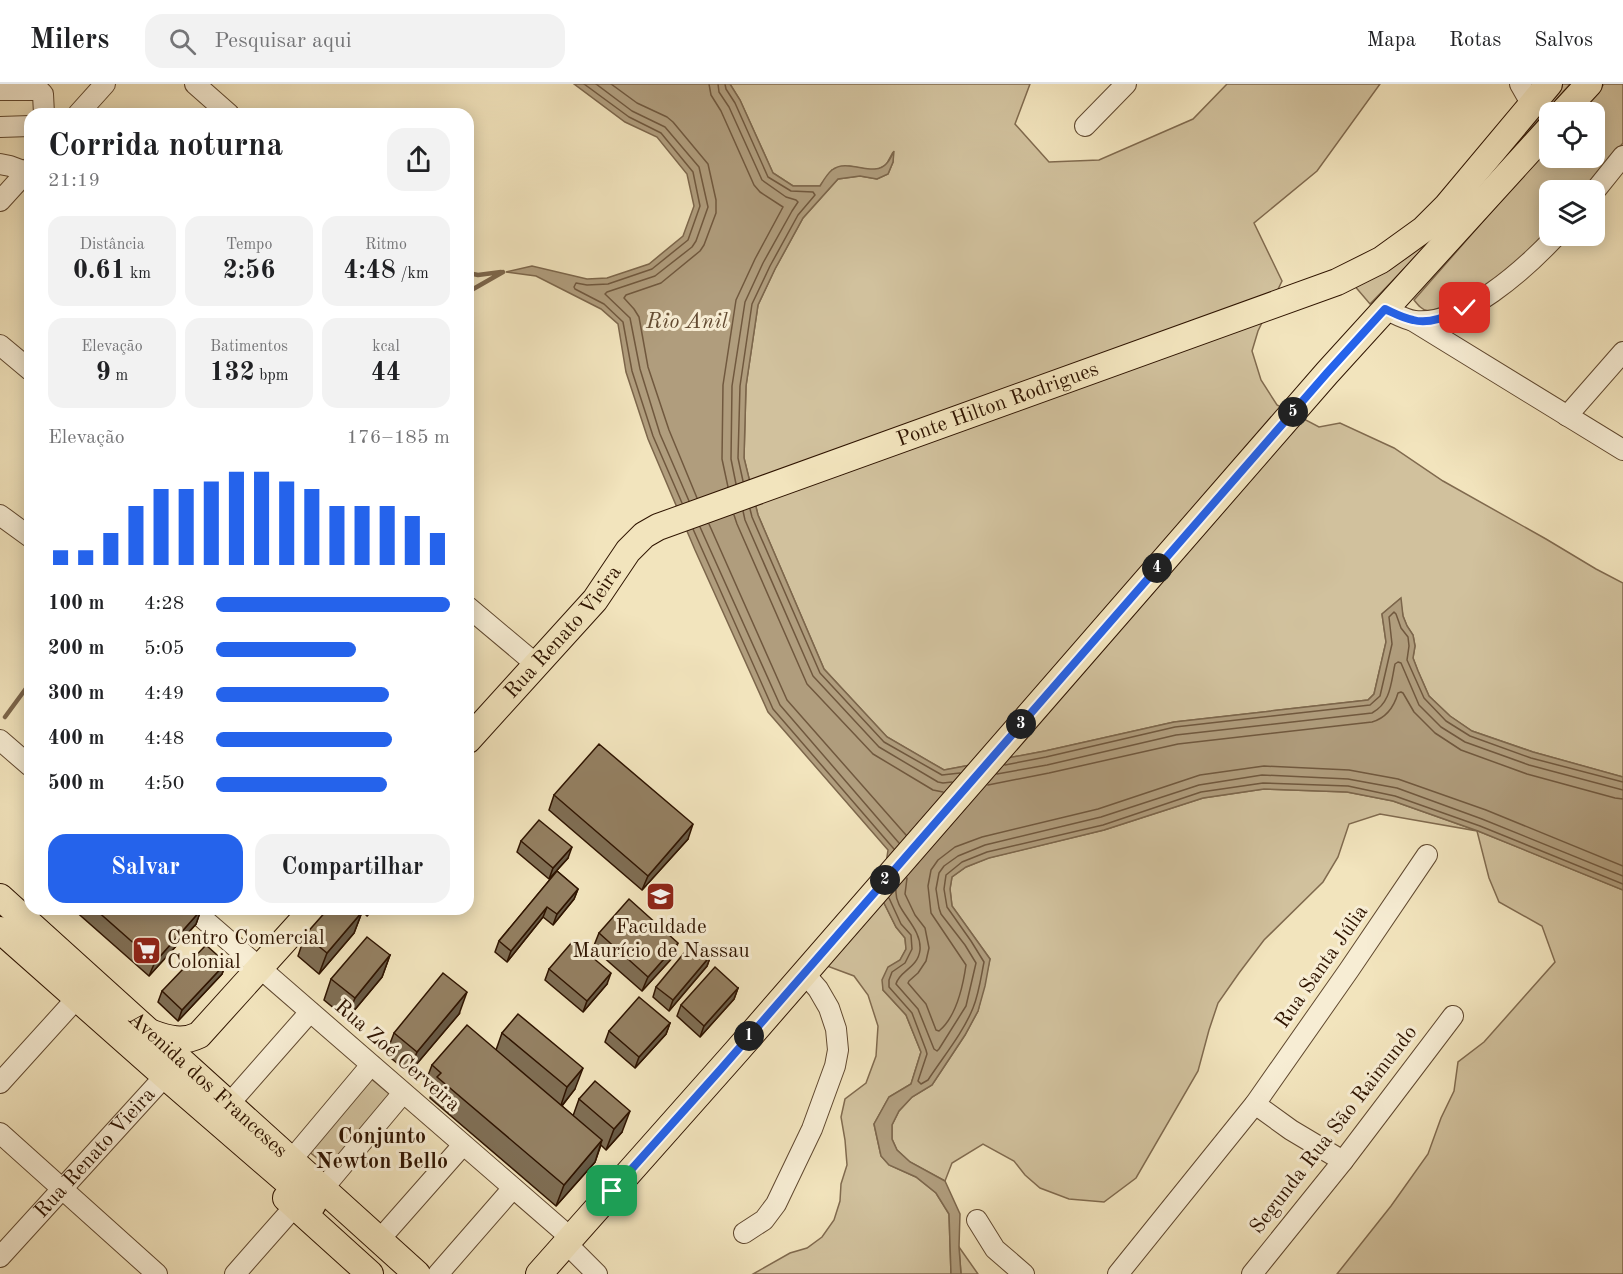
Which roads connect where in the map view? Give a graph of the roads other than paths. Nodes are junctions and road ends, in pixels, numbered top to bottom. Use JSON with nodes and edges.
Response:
{"nodes":[{"id":1,"x":105,"y":84,"type":"edge"},
{"id":2,"x":1126,"y":84,"type":"edge"},
{"id":3,"x":1549,"y":84,"type":"edge"},
{"id":4,"x":1589,"y":84,"type":"edge"},
{"id":5,"x":206,"y":88,"type":"edge"},
{"id":6,"x":0,"y":90,"type":"edge"},
{"id":7,"x":1526,"y":94,"type":"edge"},
{"id":8,"x":1572,"y":102,"type":"edge"},
{"id":9,"x":44,"y":108,"type":"edge"},
{"id":10,"x":83,"y":108,"type":"edge"},
{"id":11,"x":224,"y":108,"type":"edge"},
{"id":12,"x":24,"y":126,"type":"edge"},
{"id":13,"x":1085,"y":126,"type":"dead end"},
{"id":14,"x":0,"y":127,"type":"edge"},
{"id":15,"x":1539,"y":140,"type":"edge"},
{"id":16,"x":1623,"y":156,"type":"edge"},
{"id":17,"x":0,"y":164,"type":"edge"},
{"id":18,"x":24,"y":169,"type":"edge"},
{"id":19,"x":24,"y":174,"type":"edge"},
{"id":20,"x":1604,"y":180,"type":"edge"},
{"id":21,"x":0,"y":201,"type":"edge"},
{"id":22,"x":1546,"y":246,"type":"edge"},
{"id":23,"x":1385,"y":309,"type":"junction"},
{"id":24,"x":1413,"y":321,"type":"junction"},
{"id":25,"x":0,"y":345,"type":"edge"},
{"id":26,"x":1623,"y":352,"type":"edge"},
{"id":27,"x":24,"y":365,"type":"edge"},
{"id":28,"x":1567,"y":416,"type":"junction"},
{"id":29,"x":1623,"y":450,"type":"edge"},
{"id":30,"x":0,"y":515,"type":"edge"},
{"id":31,"x":658,"y":527,"type":"joint"},
{"id":32,"x":24,"y":533,"type":"edge"},
{"id":33,"x":474,"y":612,"type":"edge"},
{"id":34,"x":537,"y":665,"type":"junction"},
{"id":35,"x":474,"y":733,"type":"edge"},
{"id":36,"x":0,"y":740,"type":"edge"},
{"id":37,"x":24,"y":761,"type":"edge"},
{"id":38,"x":1426,"y":855,"type":"dead end"},
{"id":39,"x":0,"y":897,"type":"edge"},
{"id":40,"x":199,"y":915,"type":"edge"},
{"id":41,"x":308,"y":915,"type":"edge"},
{"id":42,"x":0,"y":930,"type":"edge"},
{"id":43,"x":259,"y":968,"type":"junction"},
{"id":44,"x":804,"y":973,"type":"junction"},
{"id":45,"x":77,"y":998,"type":"junction"},
{"id":46,"x":310,"y":1012,"type":"junction"},
{"id":47,"x":1453,"y":1016,"type":"dead end"},
{"id":48,"x":151,"y":1033,"type":"junction"},
{"id":49,"x":371,"y":1065,"type":"junction"},
{"id":50,"x":165,"y":1076,"type":"junction"},
{"id":51,"x":0,"y":1083,"type":"edge"},
{"id":52,"x":403,"y":1093,"type":"junction"},
{"id":53,"x":229,"y":1104,"type":"junction"},
{"id":54,"x":1255,"y":1104,"type":"junction"},
{"id":55,"x":0,"y":1133,"type":"edge"},
{"id":56,"x":463,"y":1145,"type":"junction"},
{"id":57,"x":298,"y":1152,"type":"junction"},
{"id":58,"x":1343,"y":1161,"type":"junction"},
{"id":59,"x":513,"y":1188,"type":"junction"},
{"id":60,"x":63,"y":1189,"type":"junction"},
{"id":61,"x":310,"y":1190,"type":"junction"},
{"id":62,"x":977,"y":1220,"type":"dead end"},
{"id":63,"x":388,"y":1230,"type":"junction"},
{"id":64,"x":744,"y":1233,"type":"dead end"},
{"id":65,"x":568,"y":1241,"type":"junction"},
{"id":66,"x":0,"y":1257,"type":"edge"},
{"id":67,"x":157,"y":1274,"type":"edge"},
{"id":68,"x":235,"y":1274,"type":"edge"},
{"id":69,"x":370,"y":1274,"type":"edge"},
{"id":70,"x":391,"y":1274,"type":"edge"},
{"id":71,"x":417,"y":1274,"type":"edge"},
{"id":72,"x":438,"y":1274,"type":"edge"},
{"id":73,"x":539,"y":1274,"type":"edge"},
{"id":74,"x":597,"y":1274,"type":"edge"},
{"id":75,"x":1024,"y":1274,"type":"edge"},
{"id":76,"x":1118,"y":1274,"type":"edge"},
{"id":77,"x":1252,"y":1274,"type":"edge"}],
"edges":[{"from":1,"to":10,"type":"street"},
{"from":2,"to":13,"type":"street"},
{"from":3,"to":7,"type":"main road","name":"Ponte Hilton Rodrigues"},
{"from":4,"to":8,"type":"main road"},
{"from":5,"to":11,"type":"street"},
{"from":6,"to":9,"type":"street"},
{"from":7,"to":31,"type":"main road","name":"Ponte Hilton Rodrigues"},
{"from":12,"to":14,"type":"street"},
{"from":15,"to":23,"type":"main road"},
{"from":16,"to":20,"type":"street"},
{"from":17,"to":18,"type":"street"},
{"from":19,"to":21,"type":"street"},
{"from":22,"to":24,"type":"street"},
{"from":23,"to":24,"type":"street"},
{"from":23,"to":44,"type":"main road"},
{"from":24,"to":28,"type":"street"},
{"from":25,"to":27,"type":"street"},
{"from":26,"to":28,"type":"street"},
{"from":28,"to":29,"type":"street"},
{"from":30,"to":32,"type":"street"},
{"from":31,"to":34,"type":"main road","name":"Rua Renato Vieira"},
{"from":33,"to":34,"type":"street"},
{"from":34,"to":35,"type":"main road","name":"Rua Renato Vieira"},
{"from":36,"to":37,"type":"street"},
{"from":38,"to":54,"type":"street","name":"Rua Santa Júlia"},
{"from":39,"to":48,"type":"main road","name":"Avenida dos Franceses"},
{"from":40,"to":43,"type":"street","name":"Rua Zoé Cerveira"},
{"from":41,"to":43,"type":"main road"},
{"from":42,"to":45,"type":"main road","name":"Avenida dos Franceses"},
{"from":43,"to":46,"type":"street","name":"Rua Zoé Cerveira"},
{"from":43,"to":48,"type":"main road"},
{"from":44,"to":64,"type":"street"},
{"from":44,"to":65,"type":"main road"},
{"from":45,"to":50,"type":"main road","name":"Avenida dos Franceses"},
{"from":45,"to":51,"type":"street"},
{"from":46,"to":49,"type":"street","name":"Rua Zoé Cerveira"},
{"from":46,"to":53,"type":"street"},
{"from":47,"to":58,"type":"street","name":"Segunda Rua São Raimundo"},
{"from":48,"to":53,"type":"main road","name":"Avenida dos Franceses"},
{"from":49,"to":52,"type":"street","name":"Rua Zoé Cerveira"},
{"from":49,"to":57,"type":"street"},
{"from":50,"to":60,"type":"street","name":"Rua Renato Vieira"},
{"from":50,"to":61,"type":"main road","name":"Avenida dos Franceses"},
{"from":52,"to":56,"type":"street","name":"Rua Zoé Cerveira"},
{"from":52,"to":61,"type":"street"},
{"from":53,"to":57,"type":"main road"},
{"from":53,"to":61,"type":"main road","name":"Avenida dos Franceses"},
{"from":54,"to":58,"type":"street"},
{"from":54,"to":76,"type":"street","name":"Rua Santa Júlia"},
{"from":55,"to":60,"type":"street"},
{"from":56,"to":59,"type":"street","name":"Rua Zoé Cerveira"},
{"from":56,"to":63,"type":"street"},
{"from":57,"to":61,"type":"main road"},
{"from":58,"to":77,"type":"street","name":"Segunda Rua São Raimundo"},
{"from":59,"to":65,"type":"street","name":"Rua Zoé Cerveira"},
{"from":59,"to":72,"type":"street"},
{"from":60,"to":66,"type":"street","name":"Rua Renato Vieira"},
{"from":60,"to":67,"type":"street"},
{"from":61,"to":63,"type":"main road"},
{"from":61,"to":68,"type":"street"},
{"from":61,"to":69,"type":"main road"},
{"from":61,"to":70,"type":"main road","name":"Avenida dos Franceses"},
{"from":61,"to":71,"type":"main road","name":"Avenida dos Franceses"},
{"from":62,"to":75,"type":"street"},
{"from":63,"to":72,"type":"main road"},
{"from":65,"to":73,"type":"main road"},
{"from":65,"to":74,"type":"street","name":"Rua Zoé Cerveira"}]}
